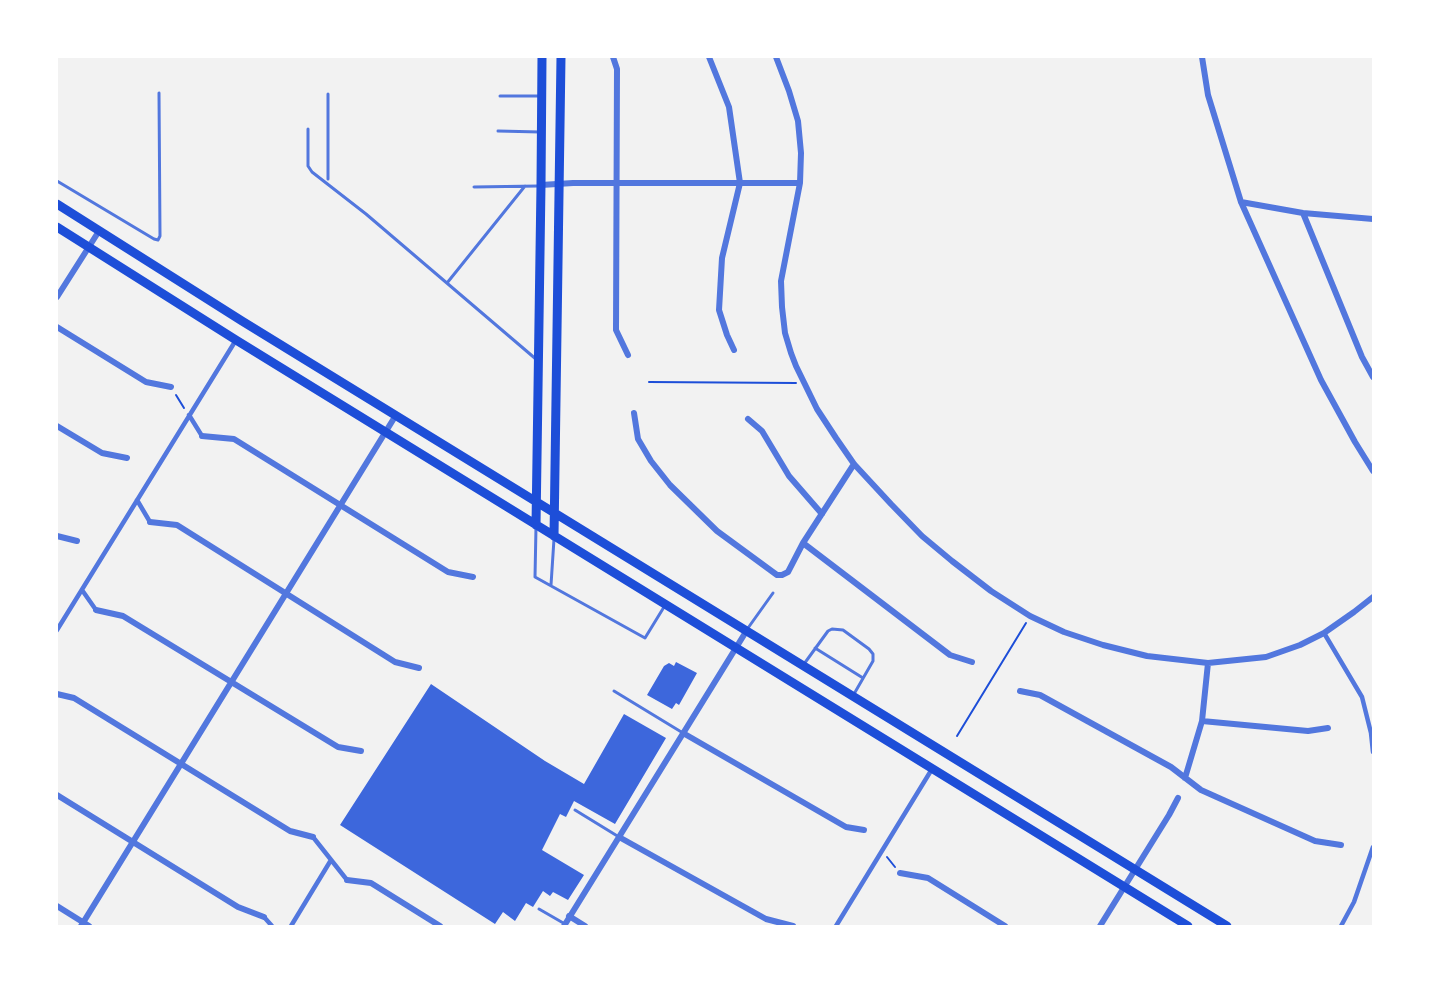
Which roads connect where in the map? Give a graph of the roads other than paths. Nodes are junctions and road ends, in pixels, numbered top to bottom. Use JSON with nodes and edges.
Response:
{"nodes":[{"id":1,"x":542,"y":57,"type":"edge"},
{"id":2,"x":561,"y":57,"type":"edge"},
{"id":3,"x":613,"y":57,"type":"edge"},
{"id":4,"x":709,"y":57,"type":"edge"},
{"id":5,"x":776,"y":57,"type":"edge"},
{"id":6,"x":1202,"y":57,"type":"edge"},
{"id":7,"x":159,"y":93,"type":"dead end"},
{"id":8,"x":328,"y":94,"type":"dead end"},
{"id":9,"x":500,"y":96,"type":"dead end"},
{"id":10,"x":542,"y":96,"type":"junction"},
{"id":11,"x":308,"y":129,"type":"dead end"},
{"id":12,"x":498,"y":131,"type":"dead end"},
{"id":13,"x":542,"y":132,"type":"junction"},
{"id":14,"x":328,"y":179,"type":"dead end"},
{"id":15,"x":57,"y":181,"type":"edge"},
{"id":16,"x":616,"y":183,"type":"junction"},
{"id":17,"x":740,"y":183,"type":"junction"},
{"id":18,"x":800,"y":183,"type":"junction"},
{"id":19,"x":559,"y":184,"type":"junction"},
{"id":20,"x":525,"y":186,"type":"junction"},
{"id":21,"x":541,"y":186,"type":"junction"},
{"id":22,"x":474,"y":187,"type":"dead end"},
{"id":23,"x":1241,"y":202,"type":"junction"},
{"id":24,"x":57,"y":204,"type":"edge"},
{"id":25,"x":1303,"y":213,"type":"junction"},
{"id":26,"x":1373,"y":219,"type":"edge"},
{"id":27,"x":57,"y":227,"type":"edge"},
{"id":28,"x":99,"y":231,"type":"junction"},
{"id":29,"x":89,"y":246,"type":"junction"},
{"id":30,"x":447,"y":283,"type":"junction"},
{"id":31,"x":57,"y":297,"type":"edge"},
{"id":32,"x":57,"y":327,"type":"edge"},
{"id":33,"x":236,"y":340,"type":"junction"},
{"id":34,"x":734,"y":350,"type":"dead end"},
{"id":35,"x":628,"y":355,"type":"dead end"},
{"id":36,"x":538,"y":360,"type":"junction"},
{"id":37,"x":1373,"y":377,"type":"edge"},
{"id":38,"x":171,"y":387,"type":"road end"},
{"id":39,"x":634,"y":413,"type":"dead end"},
{"id":40,"x":189,"y":415,"type":"junction"},
{"id":41,"x":396,"y":416,"type":"junction"},
{"id":42,"x":748,"y":419,"type":"dead end"},
{"id":43,"x":57,"y":426,"type":"edge"},
{"id":44,"x":386,"y":433,"type":"junction"},
{"id":45,"x":202,"y":436,"type":"joint"},
{"id":46,"x":128,"y":458,"type":"dead end"},
{"id":47,"x":854,"y":464,"type":"junction"},
{"id":48,"x":1373,"y":471,"type":"edge"},
{"id":49,"x":137,"y":500,"type":"junction"},
{"id":50,"x":537,"y":501,"type":"junction"},
{"id":51,"x":341,"y":506,"type":"junction"},
{"id":52,"x":554,"y":512,"type":"junction"},
{"id":53,"x":822,"y":514,"type":"junction"},
{"id":54,"x":150,"y":522,"type":"joint"},
{"id":55,"x":536,"y":525,"type":"junction"},
{"id":56,"x":57,"y":536,"type":"edge"},
{"id":57,"x":554,"y":536,"type":"junction"},
{"id":58,"x":77,"y":541,"type":"dead end"},
{"id":59,"x":803,"y":543,"type":"junction"},
{"id":60,"x":473,"y":577,"type":"dead end"},
{"id":61,"x":551,"y":585,"type":"junction"},
{"id":62,"x":82,"y":590,"type":"junction"},
{"id":63,"x":773,"y":593,"type":"dead end"},
{"id":64,"x":286,"y":594,"type":"junction"},
{"id":65,"x":1373,"y":597,"type":"edge"},
{"id":66,"x":665,"y":604,"type":"junction"},
{"id":67,"x":96,"y":610,"type":"joint"},
{"id":68,"x":57,"y":630,"type":"edge"},
{"id":69,"x":747,"y":630,"type":"junction"},
{"id":70,"x":1324,"y":633,"type":"junction"},
{"id":71,"x":735,"y":647,"type":"junction"},
{"id":72,"x":815,"y":648,"type":"junction"},
{"id":73,"x":972,"y":662,"type":"dead end"},
{"id":74,"x":1208,"y":663,"type":"junction"},
{"id":75,"x":803,"y":665,"type":"junction"},
{"id":76,"x":419,"y":668,"type":"dead end"},
{"id":77,"x":863,"y":678,"type":"junction"},
{"id":78,"x":232,"y":682,"type":"junction"},
{"id":79,"x":614,"y":691,"type":"dead end"},
{"id":80,"x":1020,"y":691,"type":"dead end"},
{"id":81,"x":57,"y":694,"type":"edge"},
{"id":82,"x":853,"y":696,"type":"junction"},
{"id":83,"x":1202,"y":721,"type":"junction"},
{"id":84,"x":1328,"y":728,"type":"dead end"},
{"id":85,"x":683,"y":733,"type":"junction"},
{"id":86,"x":361,"y":751,"type":"dead end"},
{"id":87,"x":1373,"y":752,"type":"edge"},
{"id":88,"x":181,"y":764,"type":"junction"},
{"id":89,"x":932,"y":769,"type":"junction"},
{"id":90,"x":1185,"y":778,"type":"junction"},
{"id":91,"x":57,"y":795,"type":"edge"},
{"id":92,"x":1178,"y":798,"type":"dead end"},
{"id":93,"x":575,"y":810,"type":"dead end"},
{"id":94,"x":864,"y":830,"type":"dead end"},
{"id":95,"x":313,"y":837,"type":"joint"},
{"id":96,"x":619,"y":837,"type":"junction"},
{"id":97,"x":133,"y":842,"type":"junction"},
{"id":98,"x":1341,"y":844,"type":"dead end"},
{"id":99,"x":1373,"y":847,"type":"edge"},
{"id":100,"x":331,"y":860,"type":"junction"},
{"id":101,"x":1136,"y":870,"type":"junction"},
{"id":102,"x":900,"y":873,"type":"road end"},
{"id":103,"x":347,"y":880,"type":"joint"},
{"id":104,"x":1125,"y":887,"type":"junction"},
{"id":105,"x":57,"y":906,"type":"edge"},
{"id":106,"x":539,"y":909,"type":"dead end"},
{"id":107,"x":569,"y":916,"type":"junction"},
{"id":108,"x":264,"y":917,"type":"joint"},
{"id":109,"x":84,"y":925,"type":"edge"},
{"id":110,"x":564,"y":925,"type":"edge"},
{"id":111,"x":272,"y":926,"type":"edge"},
{"id":112,"x":291,"y":926,"type":"edge"},
{"id":113,"x":440,"y":926,"type":"edge"},
{"id":114,"x":585,"y":926,"type":"edge"},
{"id":115,"x":794,"y":926,"type":"edge"},
{"id":116,"x":836,"y":926,"type":"edge"},
{"id":117,"x":1005,"y":926,"type":"edge"},
{"id":118,"x":1100,"y":926,"type":"edge"},
{"id":119,"x":1188,"y":926,"type":"edge"},
{"id":120,"x":1227,"y":926,"type":"edge"},
{"id":121,"x":1341,"y":926,"type":"edge"}],
"edges":[{"from":1,"to":10,"type":"main road"},
{"from":2,"to":19,"type":"main road"},
{"from":3,"to":16,"type":"street"},
{"from":4,"to":17,"type":"street"},
{"from":5,"to":18,"type":"street"},
{"from":6,"to":23,"type":"street"},
{"from":7,"to":15,"type":"lane"},
{"from":8,"to":14,"type":"lane"},
{"from":9,"to":10,"type":"lane"},
{"from":10,"to":13,"type":"main road"},
{"from":11,"to":30,"type":"lane"},
{"from":12,"to":13,"type":"lane"},
{"from":13,"to":21,"type":"main road"},
{"from":16,"to":17,"type":"street"},
{"from":16,"to":19,"type":"street"},
{"from":16,"to":35,"type":"street"},
{"from":17,"to":18,"type":"street"},
{"from":17,"to":34,"type":"street"},
{"from":18,"to":47,"type":"street"},
{"from":19,"to":21,"type":"street"},
{"from":19,"to":52,"type":"main road"},
{"from":20,"to":21,"type":"lane"},
{"from":20,"to":22,"type":"lane"},
{"from":20,"to":30,"type":"lane"},
{"from":21,"to":36,"type":"main road"},
{"from":23,"to":25,"type":"street"},
{"from":23,"to":48,"type":"street"},
{"from":24,"to":28,"type":"main road"},
{"from":25,"to":26,"type":"street"},
{"from":25,"to":37,"type":"street"},
{"from":27,"to":29,"type":"main road"},
{"from":28,"to":29,"type":"street"},
{"from":28,"to":41,"type":"main road"},
{"from":29,"to":31,"type":"street"},
{"from":29,"to":33,"type":"main road"},
{"from":30,"to":36,"type":"lane"},
{"from":32,"to":38,"type":"street"},
{"from":33,"to":40,"type":"street"},
{"from":33,"to":44,"type":"main road"},
{"from":36,"to":50,"type":"main road"},
{"from":39,"to":59,"type":"street"},
{"from":40,"to":45,"type":"street"},
{"from":40,"to":49,"type":"street"},
{"from":41,"to":44,"type":"street"},
{"from":41,"to":50,"type":"main road"},
{"from":42,"to":53,"type":"street"},
{"from":43,"to":46,"type":"street"},
{"from":44,"to":51,"type":"street"},
{"from":44,"to":55,"type":"main road"},
{"from":45,"to":51,"type":"street"},
{"from":47,"to":53,"type":"street"},
{"from":47,"to":74,"type":"street"},
{"from":49,"to":54,"type":"street"},
{"from":49,"to":62,"type":"street"},
{"from":50,"to":52,"type":"main road"},
{"from":50,"to":55,"type":"main road"},
{"from":51,"to":60,"type":"street"},
{"from":51,"to":64,"type":"street"},
{"from":52,"to":57,"type":"main road"},
{"from":52,"to":69,"type":"main road"},
{"from":53,"to":59,"type":"street"},
{"from":54,"to":64,"type":"street"},
{"from":55,"to":57,"type":"main road"},
{"from":55,"to":61,"type":"lane"},
{"from":56,"to":58,"type":"street"},
{"from":57,"to":61,"type":"lane"},
{"from":57,"to":66,"type":"main road"},
{"from":59,"to":73,"type":"street"},
{"from":61,"to":66,"type":"lane"},
{"from":62,"to":67,"type":"street"},
{"from":62,"to":68,"type":"street"},
{"from":63,"to":69,"type":"lane"},
{"from":64,"to":76,"type":"street"},
{"from":64,"to":78,"type":"street"},
{"from":65,"to":70,"type":"street"},
{"from":66,"to":71,"type":"main road"},
{"from":67,"to":78,"type":"street"},
{"from":69,"to":71,"type":"street"},
{"from":69,"to":75,"type":"main road"},
{"from":70,"to":74,"type":"street"},
{"from":70,"to":87,"type":"street"},
{"from":71,"to":85,"type":"street"},
{"from":71,"to":89,"type":"main road"},
{"from":72,"to":75,"type":"lane"},
{"from":72,"to":77,"type":"lane"},
{"from":72,"to":77,"type":"lane"},
{"from":74,"to":83,"type":"street"},
{"from":75,"to":82,"type":"main road"},
{"from":77,"to":82,"type":"lane"},
{"from":78,"to":86,"type":"street"},
{"from":78,"to":88,"type":"street"},
{"from":79,"to":85,"type":"lane"},
{"from":80,"to":90,"type":"street"},
{"from":81,"to":88,"type":"street"},
{"from":82,"to":101,"type":"main road"},
{"from":83,"to":84,"type":"street"},
{"from":83,"to":90,"type":"street"},
{"from":85,"to":94,"type":"street"},
{"from":85,"to":96,"type":"street"},
{"from":88,"to":95,"type":"street"},
{"from":88,"to":97,"type":"street"},
{"from":89,"to":104,"type":"main road"},
{"from":89,"to":116,"type":"street"},
{"from":90,"to":98,"type":"street"},
{"from":91,"to":97,"type":"street"},
{"from":92,"to":101,"type":"street"},
{"from":93,"to":96,"type":"lane"},
{"from":95,"to":100,"type":"street"},
{"from":96,"to":107,"type":"street"},
{"from":96,"to":115,"type":"street"},
{"from":97,"to":108,"type":"street"},
{"from":97,"to":109,"type":"street"},
{"from":99,"to":121,"type":"street"},
{"from":100,"to":103,"type":"street"},
{"from":100,"to":112,"type":"street"},
{"from":101,"to":104,"type":"street"},
{"from":101,"to":120,"type":"main road"},
{"from":102,"to":117,"type":"street"},
{"from":103,"to":113,"type":"street"},
{"from":104,"to":118,"type":"street"},
{"from":104,"to":119,"type":"main road"},
{"from":105,"to":109,"type":"street"},
{"from":106,"to":110,"type":"lane"},
{"from":107,"to":110,"type":"street"},
{"from":107,"to":114,"type":"street"},
{"from":108,"to":111,"type":"street"}]}
